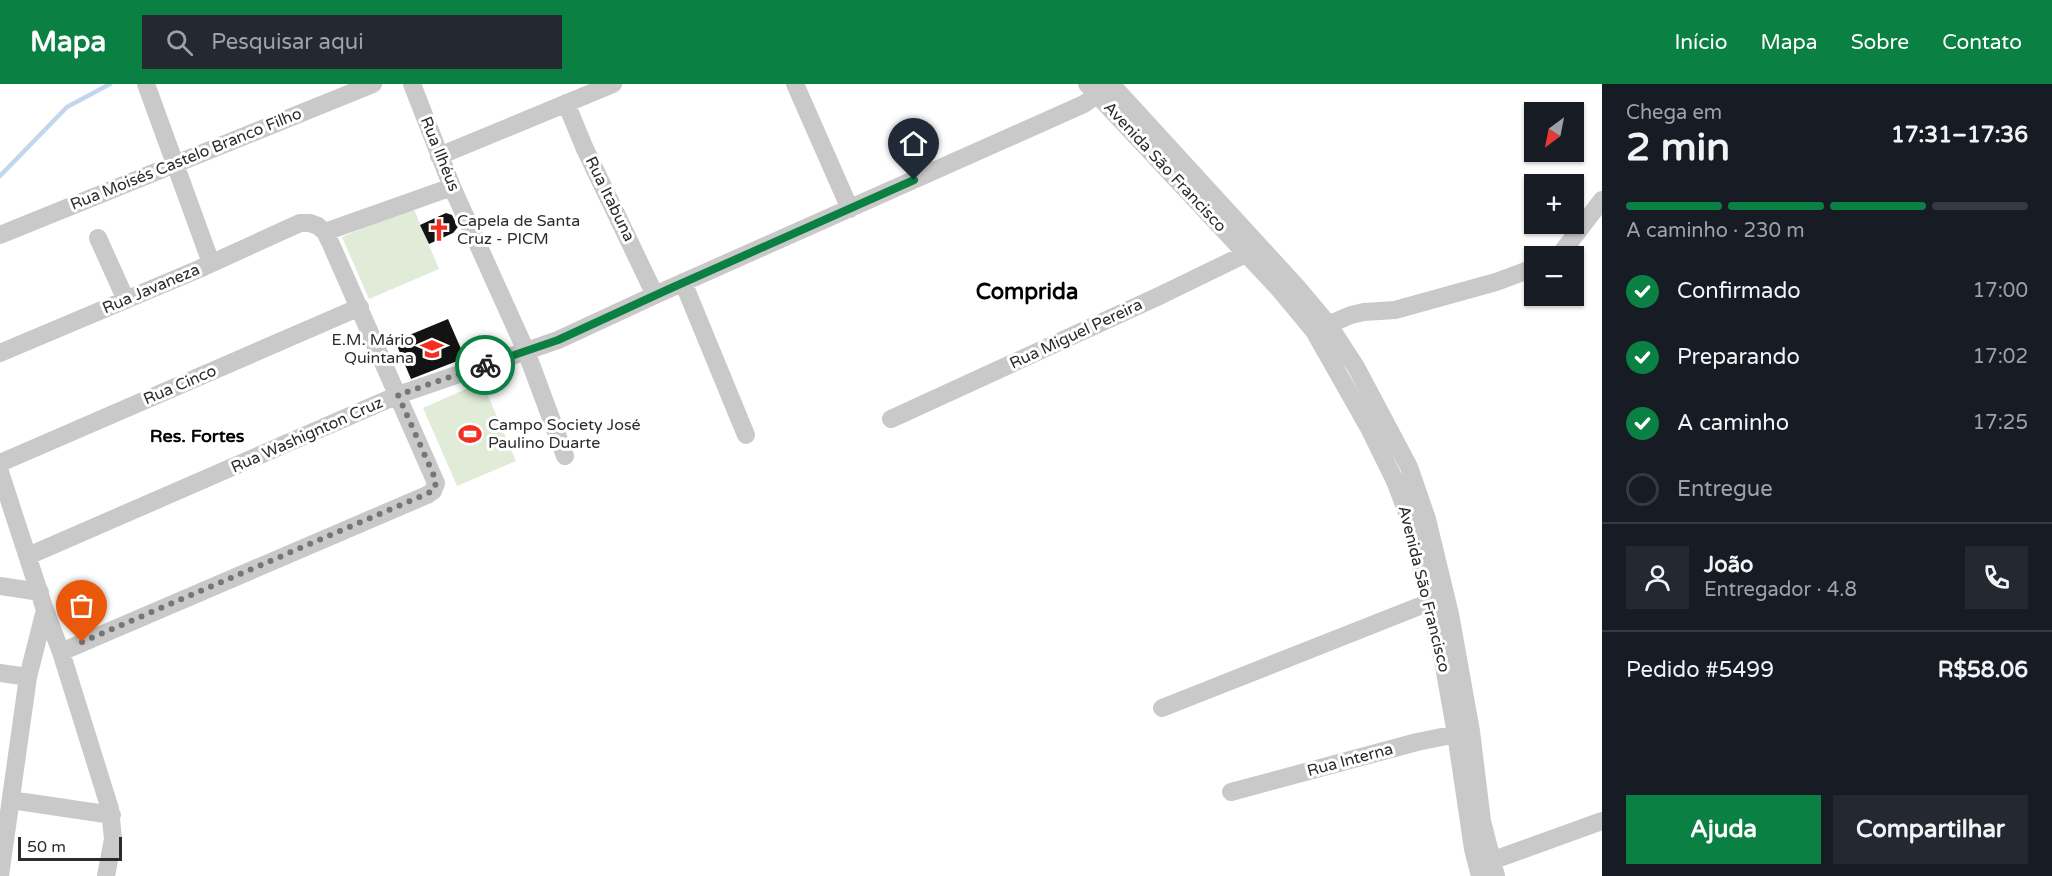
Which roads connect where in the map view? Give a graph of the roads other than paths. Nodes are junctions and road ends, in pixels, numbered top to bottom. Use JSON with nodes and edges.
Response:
{"nodes":[{"id":1,"x":146,"y":84,"type":"edge"},
{"id":2,"x":373,"y":84,"type":"edge"},
{"id":3,"x":412,"y":84,"type":"edge"},
{"id":4,"x":613,"y":84,"type":"edge"},
{"id":5,"x":795,"y":84,"type":"edge"},
{"id":6,"x":1102,"y":87,"type":"edge"},
{"id":7,"x":566,"y":103,"type":"junction"},
{"id":8,"x":439,"y":156,"type":"junction"},
{"id":9,"x":175,"y":164,"type":"junction"},
{"id":10,"x":452,"y":187,"type":"junction"},
{"id":11,"x":1602,"y":200,"type":"edge"},
{"id":12,"x":849,"y":209,"type":"junction"},
{"id":13,"x":325,"y":232,"type":"junction"},
{"id":14,"x":0,"y":235,"type":"edge"},
{"id":15,"x":98,"y":238,"type":"dead end"},
{"id":16,"x":1567,"y":246,"type":"edge"},
{"id":17,"x":1253,"y":250,"type":"junction"},
{"id":18,"x":211,"y":263,"type":"junction"},
{"id":19,"x":1524,"y":271,"type":"edge"},
{"id":20,"x":683,"y":282,"type":"junction"},
{"id":21,"x":655,"y":295,"type":"junction"},
{"id":22,"x":126,"y":300,"type":"junction"},
{"id":23,"x":360,"y":308,"type":"junction"},
{"id":24,"x":1321,"y":328,"type":"junction"},
{"id":25,"x":526,"y":351,"type":"junction"},
{"id":26,"x":0,"y":353,"type":"edge"},
{"id":27,"x":398,"y":395,"type":"junction"},
{"id":28,"x":891,"y":419,"type":"dead end"},
{"id":29,"x":746,"y":435,"type":"dead end"},
{"id":30,"x":565,"y":456,"type":"dead end"},
{"id":31,"x":0,"y":463,"type":"edge"},
{"id":32,"x":0,"y":472,"type":"edge"},
{"id":33,"x":1419,"y":521,"type":"junction"},
{"id":34,"x":28,"y":556,"type":"junction"},
{"id":35,"x":0,"y":586,"type":"edge"},
{"id":36,"x":42,"y":601,"type":"junction"},
{"id":37,"x":1430,"y":602,"type":"junction"},
{"id":38,"x":61,"y":652,"type":"junction"},
{"id":39,"x":0,"y":673,"type":"edge"},
{"id":40,"x":28,"y":677,"type":"junction"},
{"id":41,"x":1161,"y":708,"type":"dead end"},
{"id":42,"x":1463,"y":733,"type":"junction"},
{"id":43,"x":1231,"y":792,"type":"dead end"},
{"id":44,"x":11,"y":800,"type":"junction"},
{"id":45,"x":112,"y":815,"type":"junction"},
{"id":46,"x":1602,"y":821,"type":"edge"},
{"id":47,"x":1494,"y":868,"type":"edge"},
{"id":48,"x":108,"y":873,"type":"edge"},
{"id":49,"x":0,"y":876,"type":"edge"},
{"id":50,"x":1480,"y":876,"type":"edge"}],
"edges":[{"from":1,"to":9,"type":"street"},
{"from":2,"to":9,"type":"street","name":"Rua Moisés Castelo Branco Filho"},
{"from":3,"to":8,"type":"street","name":"Rua Ilhéus"},
{"from":4,"to":7,"type":"street"},
{"from":5,"to":12,"type":"street"},
{"from":6,"to":12,"type":"street","name":"Rua Washignton Cruz"},
{"from":6,"to":17,"type":"street","name":"Avenida São Francisco"},
{"from":7,"to":8,"type":"street"},
{"from":7,"to":21,"type":"street","name":"Rua Itabuna"},
{"from":8,"to":10,"type":"street","name":"Rua Ilhéus"},
{"from":9,"to":14,"type":"street","name":"Rua Moisés Castelo Branco Filho"},
{"from":9,"to":18,"type":"street"},
{"from":10,"to":13,"type":"street"},
{"from":10,"to":25,"type":"street","name":"Rua Ilhéus"},
{"from":11,"to":16,"type":"street"},
{"from":12,"to":20,"type":"street","name":"Rua Washignton Cruz"},
{"from":13,"to":18,"type":"street","name":"Rua Javaneza"},
{"from":13,"to":23,"type":"street"},
{"from":15,"to":22,"type":"street"},
{"from":17,"to":24,"type":"street","name":"Avenida São Francisco"},
{"from":17,"to":28,"type":"street","name":"Rua Miguel Pereira"},
{"from":18,"to":22,"type":"street","name":"Rua Javaneza"},
{"from":19,"to":24,"type":"street"},
{"from":20,"to":21,"type":"street","name":"Rua Washignton Cruz"},
{"from":20,"to":29,"type":"street"},
{"from":21,"to":25,"type":"street","name":"Rua Washignton Cruz"},
{"from":22,"to":26,"type":"street","name":"Rua Javaneza"},
{"from":23,"to":27,"type":"street"},
{"from":23,"to":31,"type":"street","name":"Rua Cinco"},
{"from":24,"to":33,"type":"street","name":"Avenida São Francisco"},
{"from":25,"to":27,"type":"street","name":"Rua Washignton Cruz"},
{"from":25,"to":30,"type":"street","name":"Rua Ilhéus"},
{"from":27,"to":34,"type":"street","name":"Rua Washignton Cruz"},
{"from":27,"to":38,"type":"street"},
{"from":32,"to":34,"type":"street"},
{"from":33,"to":37,"type":"street","name":"Avenida São Francisco"},
{"from":33,"to":42,"type":"street","name":"Avenida São Francisco"},
{"from":34,"to":36,"type":"street"},
{"from":35,"to":36,"type":"street"},
{"from":36,"to":38,"type":"street"},
{"from":36,"to":40,"type":"street"},
{"from":37,"to":41,"type":"street"},
{"from":37,"to":42,"type":"street","name":"Avenida São Francisco"},
{"from":38,"to":45,"type":"street"},
{"from":39,"to":40,"type":"street"},
{"from":40,"to":44,"type":"street"},
{"from":42,"to":43,"type":"street","name":"Rua Interna"},
{"from":42,"to":47,"type":"street","name":"Avenida São Francisco"},
{"from":42,"to":50,"type":"street","name":"Avenida São Francisco"},
{"from":44,"to":45,"type":"street"},
{"from":44,"to":49,"type":"street"},
{"from":45,"to":48,"type":"street"},
{"from":46,"to":47,"type":"street"}]}
